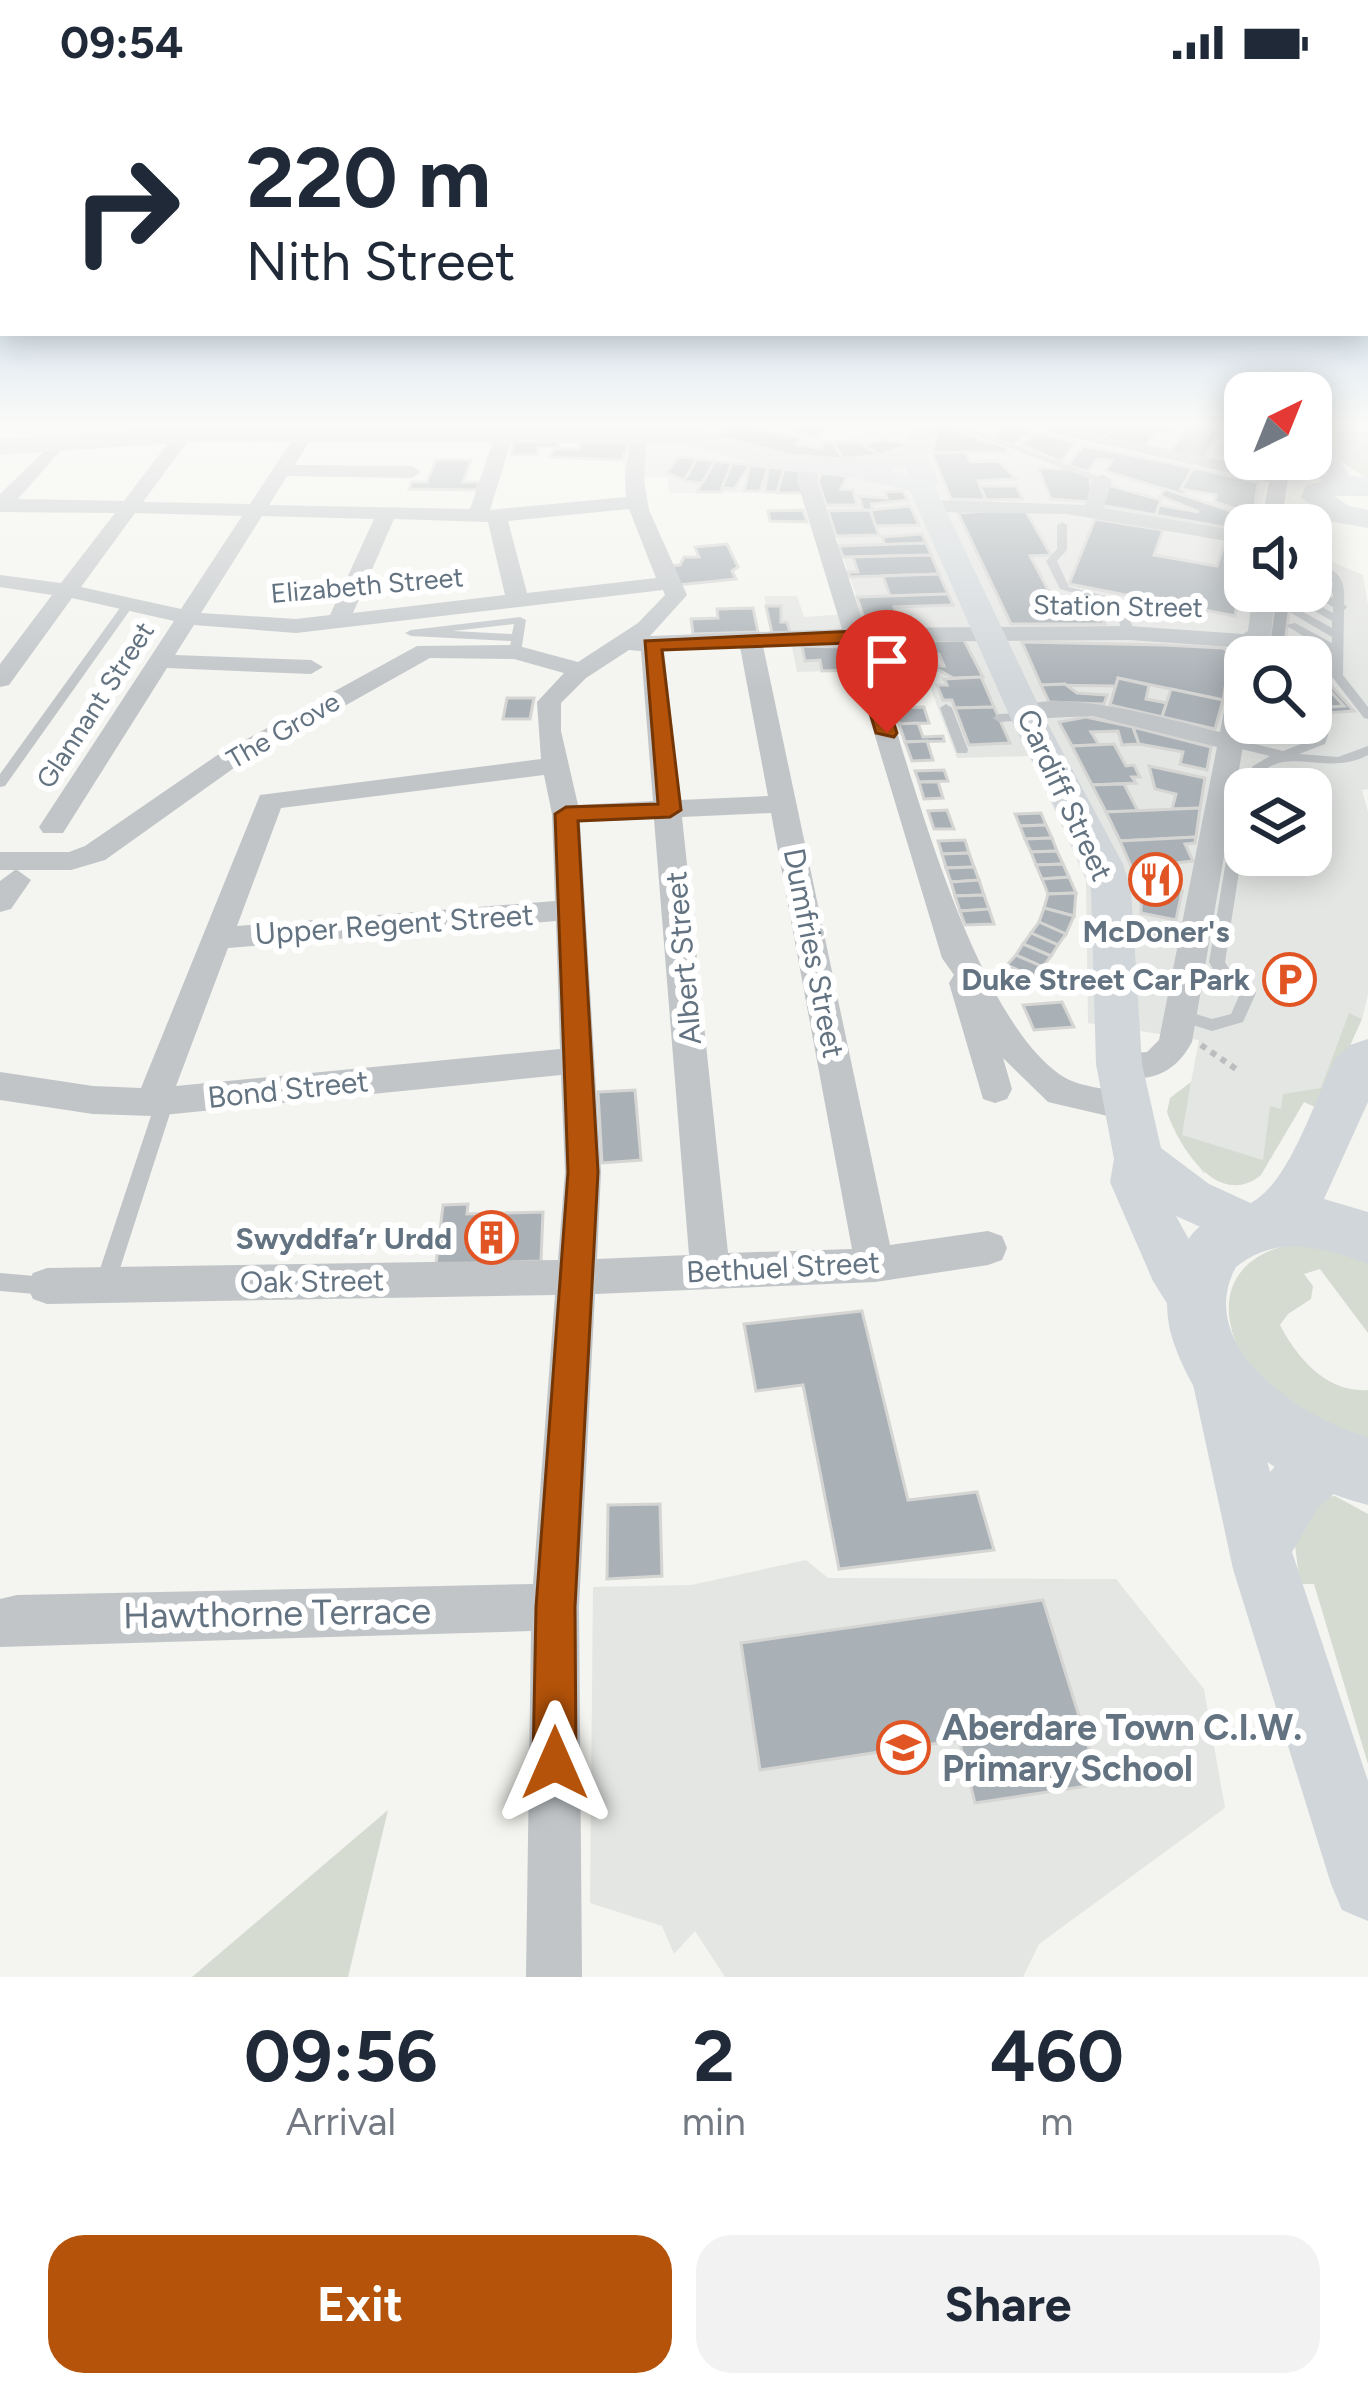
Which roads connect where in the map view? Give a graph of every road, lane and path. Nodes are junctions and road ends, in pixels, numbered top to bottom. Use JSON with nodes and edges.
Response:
{"nodes":[{"id":1,"x":123,"y":513,"type":"edge"},
{"id":2,"x":253,"y":513,"type":"edge"},
{"id":3,"x":387,"y":513,"type":"edge"},
{"id":4,"x":398,"y":513,"type":"edge"},
{"id":5,"x":516,"y":513,"type":"edge"},
{"id":6,"x":641,"y":513,"type":"edge"},
{"id":7,"x":816,"y":513,"type":"edge"},
{"id":8,"x":936,"y":513,"type":"edge"},
{"id":9,"x":1101,"y":513,"type":"edge"},
{"id":10,"x":1339,"y":513,"type":"edge"},
{"id":11,"x":488,"y":516,"type":"junction"},
{"id":12,"x":1368,"y":520,"type":"edge"},
{"id":13,"x":1062,"y":525,"type":"dead end"},
{"id":14,"x":1224,"y":534,"type":"edge"},
{"id":15,"x":1,"y":582,"type":"edge"},
{"id":16,"x":670,"y":583,"type":"junction"},
{"id":17,"x":1332,"y":588,"type":"edge"},
{"id":18,"x":70,"y":591,"type":"junction"},
{"id":19,"x":518,"y":602,"type":"junction"},
{"id":20,"x":129,"y":603,"type":"junction"},
{"id":21,"x":1328,"y":612,"type":"edge"},
{"id":22,"x":188,"y":616,"type":"junction"},
{"id":23,"x":1292,"y":618,"type":"edge"},
{"id":24,"x":338,"y":622,"type":"junction"},
{"id":25,"x":988,"y":633,"type":"junction"},
{"id":26,"x":1129,"y":633,"type":"junction"},
{"id":27,"x":1340,"y":633,"type":"junction"},
{"id":28,"x":856,"y":637,"type":"junction"},
{"id":29,"x":1332,"y":640,"type":"edge"},
{"id":30,"x":751,"y":642,"type":"junction"},
{"id":31,"x":641,"y":644,"type":"junction"},
{"id":32,"x":517,"y":645,"type":"junction"},
{"id":33,"x":1224,"y":658,"type":"edge"},
{"id":34,"x":158,"y":661,"type":"junction"},
{"id":35,"x":311,"y":667,"type":"dead end"},
{"id":36,"x":581,"y":670,"type":"junction"},
{"id":37,"x":0,"y":680,"type":"edge"},
{"id":38,"x":1368,"y":715,"type":"edge"},
{"id":39,"x":952,"y":716,"type":"dead end"},
{"id":40,"x":1017,"y":716,"type":"junction"},
{"id":41,"x":1224,"y":740,"type":"edge"},
{"id":42,"x":1231,"y":744,"type":"edge"},
{"id":43,"x":1241,"y":744,"type":"edge"},
{"id":44,"x":1312,"y":744,"type":"edge"},
{"id":45,"x":962,"y":750,"type":"dead end"},
{"id":46,"x":1288,"y":753,"type":"junction"},
{"id":47,"x":1364,"y":753,"type":"edge"},
{"id":48,"x":556,"y":765,"type":"junction"},
{"id":49,"x":1257,"y":768,"type":"edge"},
{"id":50,"x":1368,"y":774,"type":"edge"},
{"id":51,"x":0,"y":783,"type":"edge"},
{"id":52,"x":785,"y":804,"type":"junction"},
{"id":53,"x":670,"y":810,"type":"junction"},
{"id":54,"x":566,"y":814,"type":"junction"},
{"id":55,"x":53,"y":826,"type":"dead end"},
{"id":56,"x":1231,"y":876,"type":"edge"},
{"id":57,"x":5,"y":881,"type":"edge"},
{"id":58,"x":571,"y":910,"type":"junction"},
{"id":59,"x":217,"y":938,"type":"junction"},
{"id":60,"x":958,"y":958,"type":"junction"},
{"id":61,"x":1195,"y":1027,"type":"junction"},
{"id":62,"x":1368,"y":1058,"type":"edge"},
{"id":63,"x":576,"y":1061,"type":"junction"},
{"id":64,"x":1239,"y":1071,"type":"dead end"},
{"id":65,"x":1122,"y":1085,"type":"junction"},
{"id":66,"x":0,"y":1086,"type":"edge"},
{"id":67,"x":995,"y":1089,"type":"dead end"},
{"id":68,"x":159,"y":1102,"type":"junction"},
{"id":69,"x":1139,"y":1159,"type":"junction"},
{"id":70,"x":1264,"y":1222,"type":"junction"},
{"id":71,"x":1368,"y":1238,"type":"edge"},
{"id":72,"x":988,"y":1248,"type":"dead end"},
{"id":73,"x":875,"y":1265,"type":"junction"},
{"id":74,"x":710,"y":1271,"type":"junction"},
{"id":75,"x":578,"y":1277,"type":"junction"},
{"id":76,"x":0,"y":1282,"type":"edge"},
{"id":77,"x":105,"y":1285,"type":"junction"},
{"id":78,"x":47,"y":1286,"type":"joint"},
{"id":79,"x":1197,"y":1303,"type":"junction"},
{"id":80,"x":1217,"y":1368,"type":"junction"},
{"id":81,"x":1357,"y":1469,"type":"edge"},
{"id":82,"x":1261,"y":1546,"type":"junction"},
{"id":83,"x":555,"y":1607,"type":"junction"},
{"id":84,"x":0,"y":1623,"type":"edge"},
{"id":85,"x":1368,"y":1884,"type":"edge"},
{"id":86,"x":554,"y":1977,"type":"edge"}],
"edges":[{"from":1,"to":18,"type":"street"},
{"from":2,"to":22,"type":"street","name":"Glannant Street"},
{"from":3,"to":24,"type":"street"},
{"from":4,"to":11,"type":"street"},
{"from":5,"to":11,"type":"street"},
{"from":6,"to":16,"type":"street"},
{"from":7,"to":28,"type":"street"},
{"from":8,"to":25,"type":"main road","name":"Cardiff Street"},
{"from":9,"to":14,"type":"street"},
{"from":10,"to":12,"type":"main road"},
{"from":11,"to":19,"type":"street"},
{"from":13,"to":26,"type":"lane"},
{"from":15,"to":18,"type":"street","name":"Elizabeth Street"},
{"from":16,"to":19,"type":"street","name":"Elizabeth Street"},
{"from":16,"to":31,"type":"street"},
{"from":17,"to":27,"type":"lane"},
{"from":18,"to":20,"type":"street","name":"Elizabeth Street"},
{"from":18,"to":37,"type":"street"},
{"from":19,"to":24,"type":"street","name":"Elizabeth Street"},
{"from":20,"to":22,"type":"street","name":"Elizabeth Street"},
{"from":20,"to":51,"type":"lane"},
{"from":21,"to":27,"type":"lane"},
{"from":22,"to":24,"type":"street","name":"Elizabeth Street"},
{"from":22,"to":34,"type":"street","name":"Glannant Street"},
{"from":23,"to":27,"type":"lane"},
{"from":23,"to":27,"type":"lane"},
{"from":23,"to":27,"type":"lane"},
{"from":25,"to":26,"type":"street","name":"Station Street"},
{"from":25,"to":28,"type":"street","name":"Station Street"},
{"from":25,"to":40,"type":"main road","name":"Cardiff Street"},
{"from":26,"to":33,"type":"street","name":"Station Street"},
{"from":27,"to":29,"type":"lane"},
{"from":27,"to":38,"type":"lane"},
{"from":28,"to":30,"type":"street","name":"Station Street"},
{"from":28,"to":60,"type":"street"},
{"from":30,"to":31,"type":"street","name":"Station Street"},
{"from":30,"to":52,"type":"street","name":"Dumfries Street"},
{"from":31,"to":36,"type":"street"},
{"from":31,"to":53,"type":"street","name":"Albert Street"},
{"from":32,"to":32,"type":"lane"},
{"from":32,"to":36,"type":"street","name":"The Grove"},
{"from":32,"to":57,"type":"street","name":"The Grove"},
{"from":34,"to":35,"type":"street"},
{"from":34,"to":55,"type":"street","name":"Glannant Street"},
{"from":36,"to":48,"type":"street"},
{"from":39,"to":45,"type":"lane"},
{"from":40,"to":41,"type":"street"},
{"from":40,"to":65,"type":"main road","name":"Cardiff Street"},
{"from":42,"to":61,"type":"street"},
{"from":43,"to":46,"type":"lane"},
{"from":44,"to":46,"type":"lane"},
{"from":46,"to":47,"type":"lane"},
{"from":46,"to":49,"type":"lane"},
{"from":47,"to":50,"type":"lane"},
{"from":48,"to":54,"type":"street"},
{"from":48,"to":59,"type":"street"},
{"from":52,"to":53,"type":"street"},
{"from":52,"to":73,"type":"street","name":"Dumfries Street"},
{"from":53,"to":54,"type":"street"},
{"from":53,"to":74,"type":"street","name":"Albert Street"},
{"from":54,"to":58,"type":"street"},
{"from":56,"to":61,"type":"lane"},
{"from":58,"to":59,"type":"street","name":"Upper Regent Street"},
{"from":58,"to":63,"type":"street"},
{"from":59,"to":68,"type":"street"},
{"from":60,"to":65,"type":"street"},
{"from":60,"to":67,"type":"street"},
{"from":61,"to":64,"type":"path"},
{"from":61,"to":65,"type":"street"},
{"from":62,"to":70,"type":"main road"},
{"from":63,"to":68,"type":"street","name":"Bond Street"},
{"from":63,"to":75,"type":"street"},
{"from":65,"to":69,"type":"main road","name":"Cardiff Street"},
{"from":66,"to":68,"type":"street","name":"Bond Street"},
{"from":68,"to":77,"type":"lane"},
{"from":69,"to":70,"type":"main road"},
{"from":69,"to":79,"type":"main road","name":"Cardiff Street"},
{"from":70,"to":71,"type":"main road"},
{"from":70,"to":79,"type":"main road"},
{"from":72,"to":73,"type":"street","name":"Bethuel Street"},
{"from":73,"to":74,"type":"street","name":"Bethuel Street"},
{"from":74,"to":75,"type":"street","name":"Bethuel Street"},
{"from":75,"to":77,"type":"street","name":"Oak Street"},
{"from":75,"to":83,"type":"street"},
{"from":76,"to":78,"type":"lane"},
{"from":77,"to":78,"type":"street","name":"Oak Street"},
{"from":79,"to":80,"type":"main road"},
{"from":80,"to":81,"type":"main road"},
{"from":80,"to":82,"type":"main road"},
{"from":81,"to":82,"type":"main road"},
{"from":82,"to":85,"type":"main road"},
{"from":83,"to":84,"type":"street","name":"Hawthorne Terrace"},
{"from":83,"to":86,"type":"street"}]}
